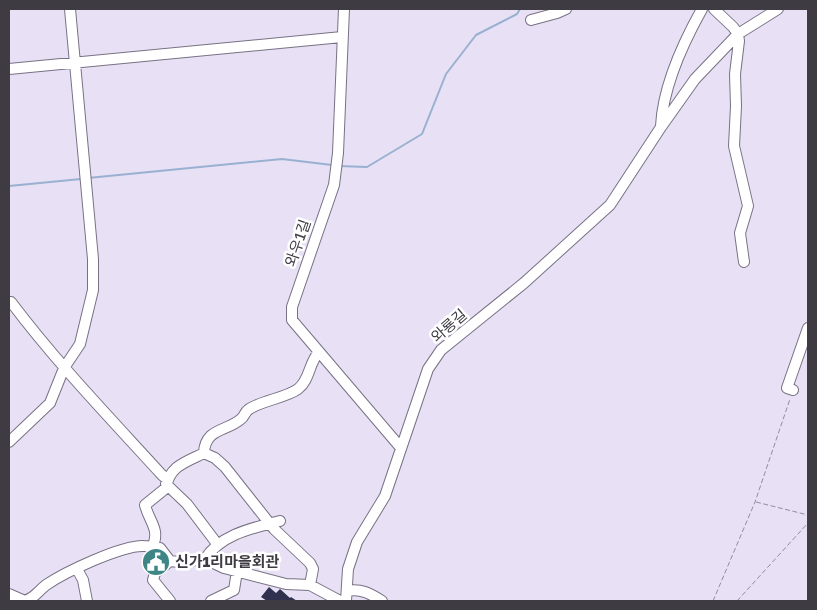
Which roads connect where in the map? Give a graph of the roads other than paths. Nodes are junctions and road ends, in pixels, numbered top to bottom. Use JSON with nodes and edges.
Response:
{"nodes":[{"id":1,"x":70,"y":9,"type":"edge"},
{"id":2,"x":344,"y":9,"type":"edge"},
{"id":3,"x":566,"y":9,"type":"edge"},
{"id":4,"x":702,"y":9,"type":"edge"},
{"id":5,"x":714,"y":9,"type":"edge"},
{"id":6,"x":778,"y":9,"type":"edge"},
{"id":7,"x":532,"y":20,"type":"dead end"},
{"id":8,"x":738,"y":34,"type":"junction"},
{"id":9,"x":342,"y":37,"type":"junction"},
{"id":10,"x":74,"y":63,"type":"junction"},
{"id":11,"x":9,"y":69,"type":"edge"},
{"id":12,"x":661,"y":127,"type":"junction"},
{"id":13,"x":744,"y":262,"type":"dead end"},
{"id":14,"x":9,"y":302,"type":"edge"},
{"id":15,"x":808,"y":328,"type":"edge"},
{"id":16,"x":319,"y":352,"type":"junction"},
{"id":17,"x":64,"y":368,"type":"junction"},
{"id":18,"x":793,"y":390,"type":"road end"},
{"id":19,"x":9,"y":442,"type":"edge"},
{"id":20,"x":401,"y":448,"type":"junction"},
{"id":21,"x":204,"y":453,"type":"junction"},
{"id":22,"x":167,"y":481,"type":"junction"},
{"id":23,"x":280,"y":521,"type":"dead end"},
{"id":24,"x":269,"y":524,"type":"junction"},
{"id":25,"x":218,"y":545,"type":"junction"},
{"id":26,"x":152,"y":548,"type":"junction"},
{"id":27,"x":205,"y":559,"type":"junction"},
{"id":28,"x":170,"y":562,"type":"junction"},
{"id":29,"x":77,"y":569,"type":"junction"},
{"id":30,"x":237,"y":571,"type":"junction"},
{"id":31,"x":310,"y":585,"type":"junction"},
{"id":32,"x":9,"y":594,"type":"edge"},
{"id":33,"x":347,"y":596,"type":"edge"},
{"id":34,"x":87,"y":601,"type":"edge"},
{"id":35,"x":170,"y":601,"type":"edge"},
{"id":36,"x":211,"y":601,"type":"edge"},
{"id":37,"x":340,"y":601,"type":"edge"},
{"id":38,"x":382,"y":601,"type":"edge"}],
"edges":[{"from":1,"to":10,"type":"street"},
{"from":2,"to":9,"type":"street","name":"와우1길"},
{"from":3,"to":7,"type":"street"},
{"from":4,"to":12,"type":"street","name":"와룡길"},
{"from":5,"to":8,"type":"street"},
{"from":6,"to":8,"type":"street","name":"와룡길"},
{"from":8,"to":12,"type":"street","name":"와룡길"},
{"from":8,"to":13,"type":"street"},
{"from":9,"to":10,"type":"street"},
{"from":9,"to":16,"type":"street","name":"와우1길"},
{"from":10,"to":11,"type":"street"},
{"from":10,"to":17,"type":"street"},
{"from":12,"to":20,"type":"street","name":"와룡길"},
{"from":14,"to":17,"type":"street"},
{"from":15,"to":18,"type":"street"},
{"from":16,"to":20,"type":"street","name":"와우1길"},
{"from":16,"to":21,"type":"street"},
{"from":17,"to":19,"type":"street"},
{"from":17,"to":22,"type":"street"},
{"from":20,"to":33,"type":"street","name":"와룡길"},
{"from":21,"to":22,"type":"street"},
{"from":21,"to":24,"type":"street"},
{"from":22,"to":25,"type":"street"},
{"from":22,"to":26,"type":"street"},
{"from":23,"to":24,"type":"street"},
{"from":24,"to":25,"type":"street"},
{"from":24,"to":31,"type":"street"},
{"from":25,"to":27,"type":"street"},
{"from":26,"to":28,"type":"street"},
{"from":26,"to":29,"type":"street"},
{"from":27,"to":28,"type":"street"},
{"from":27,"to":30,"type":"street"},
{"from":28,"to":35,"type":"street"},
{"from":29,"to":32,"type":"street"},
{"from":29,"to":34,"type":"street"},
{"from":30,"to":31,"type":"street"},
{"from":30,"to":36,"type":"street"},
{"from":31,"to":37,"type":"street"},
{"from":33,"to":38,"type":"street"}]}
